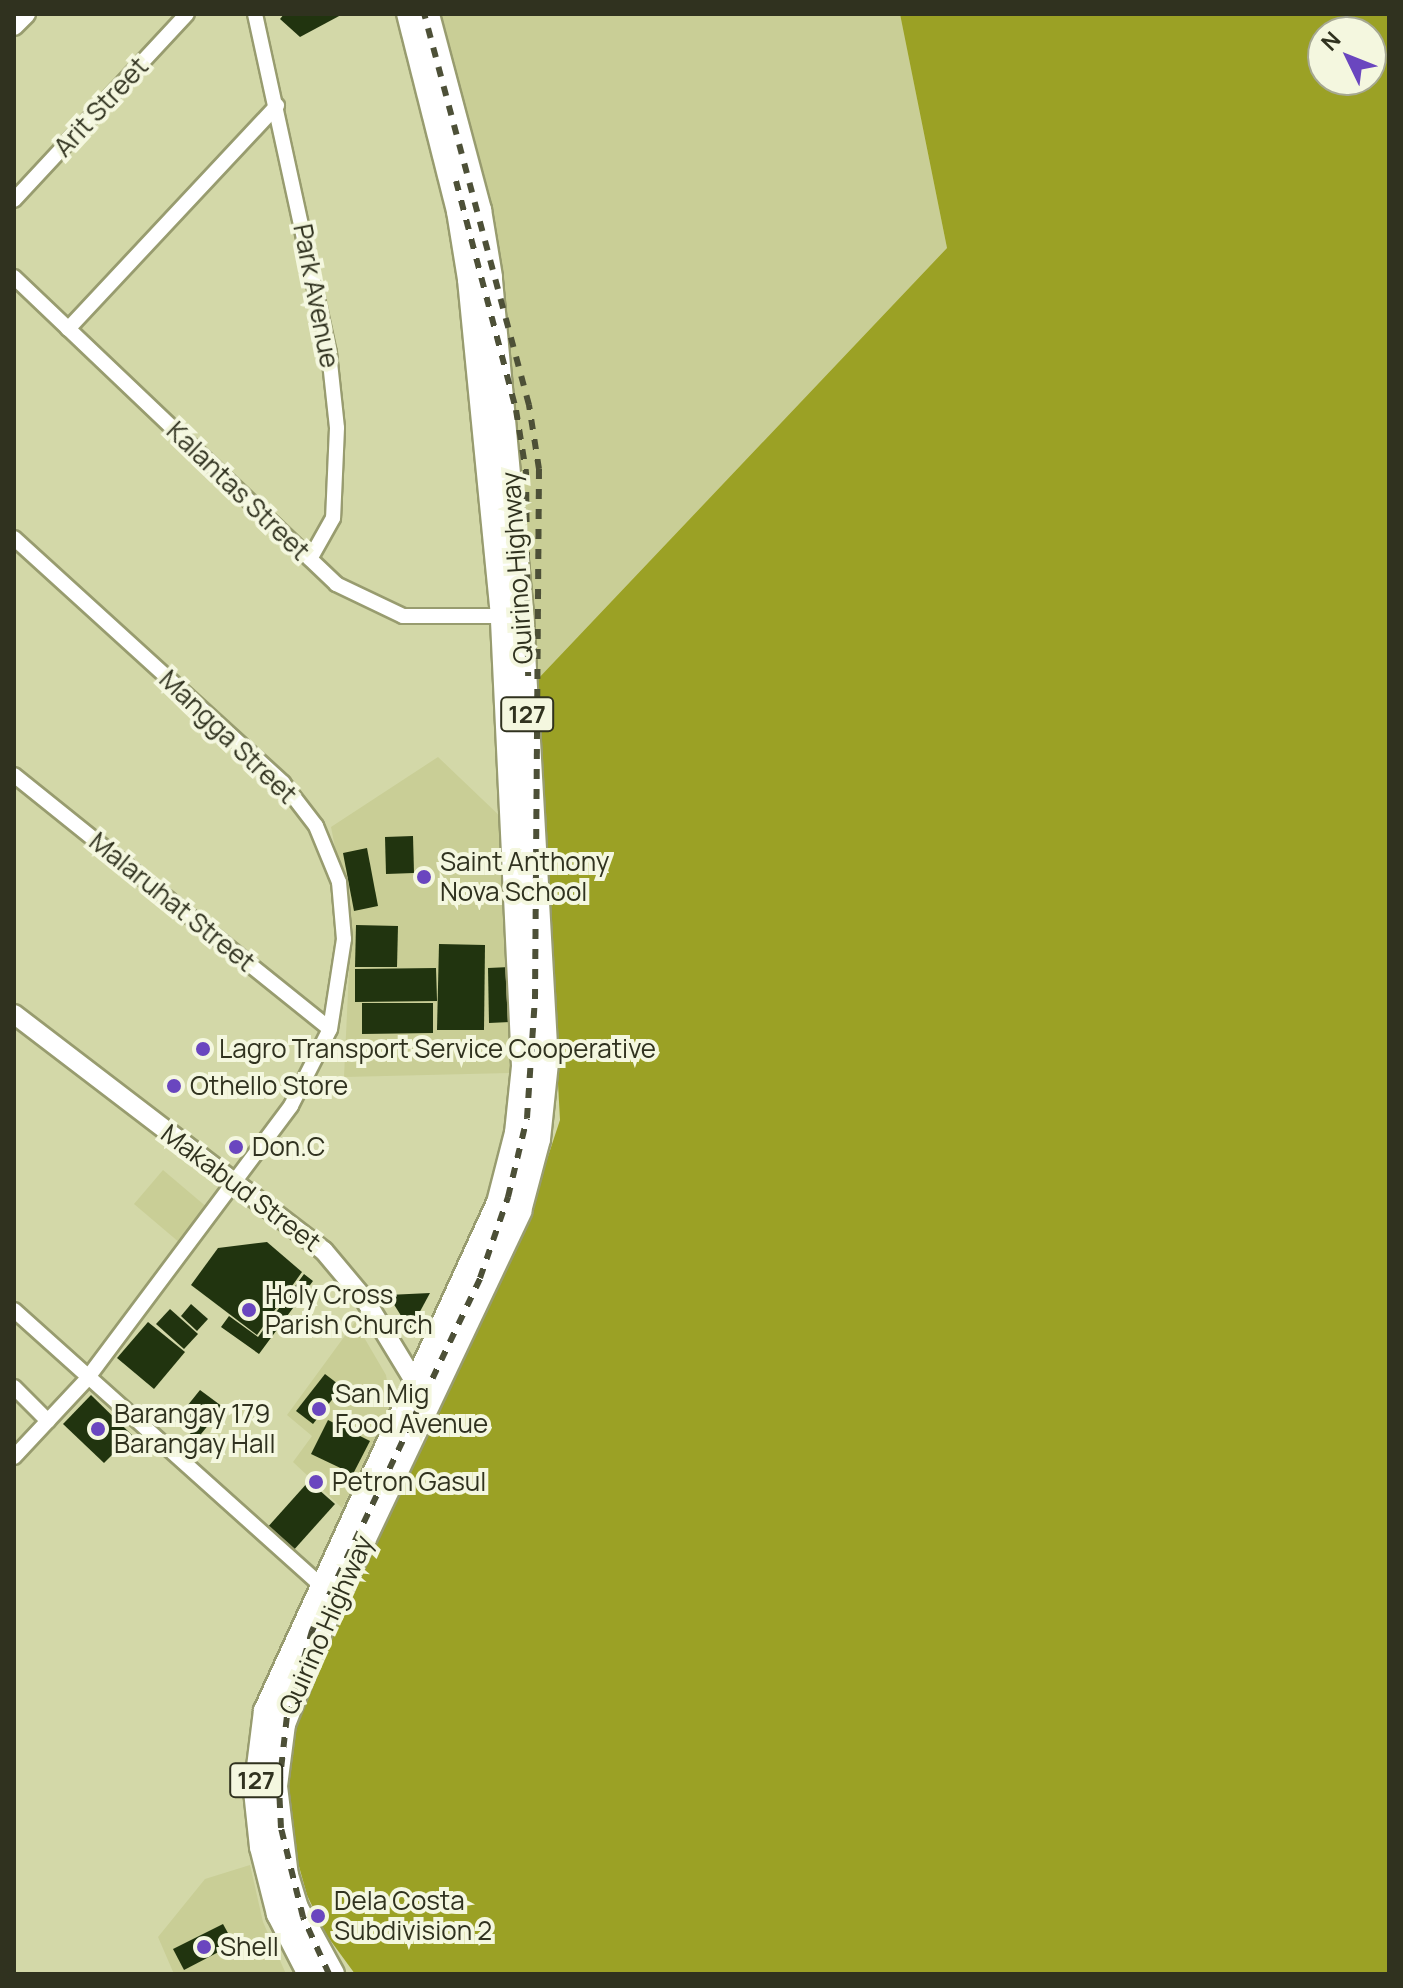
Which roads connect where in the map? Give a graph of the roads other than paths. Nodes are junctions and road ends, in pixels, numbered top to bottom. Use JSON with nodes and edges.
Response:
{"nodes":[{"id":1,"x":26,"y":14,"type":"edge"},
{"id":2,"x":187,"y":14,"type":"edge"},
{"id":3,"x":255,"y":14,"type":"edge"},
{"id":4,"x":409,"y":14,"type":"edge"},
{"id":5,"x":427,"y":14,"type":"edge"},
{"id":6,"x":14,"y":26,"type":"edge"},
{"id":7,"x":277,"y":106,"type":"junction"},
{"id":8,"x":14,"y":200,"type":"edge"},
{"id":9,"x":14,"y":277,"type":"edge"},
{"id":10,"x":68,"y":329,"type":"junction"},
{"id":11,"x":14,"y":538,"type":"edge"},
{"id":12,"x":310,"y":559,"type":"junction"},
{"id":13,"x":512,"y":615,"type":"junction"},
{"id":14,"x":14,"y":775,"type":"edge"},
{"id":15,"x":14,"y":1014,"type":"edge"},
{"id":16,"x":330,"y":1029,"type":"junction"},
{"id":17,"x":235,"y":1183,"type":"junction"},
{"id":18,"x":14,"y":1310,"type":"edge"},
{"id":19,"x":87,"y":1379,"type":"junction"},
{"id":20,"x":14,"y":1387,"type":"edge"},
{"id":21,"x":422,"y":1393,"type":"junction"},
{"id":22,"x":48,"y":1421,"type":"junction"},
{"id":23,"x":14,"y":1457,"type":"edge"},
{"id":24,"x":329,"y":1592,"type":"junction"},
{"id":25,"x":310,"y":1974,"type":"edge"},
{"id":26,"x":332,"y":1974,"type":"edge"}],
"edges":[{"from":1,"to":6,"type":"street"},
{"from":2,"to":8,"type":"street","name":"Arit Street"},
{"from":3,"to":7,"type":"street","name":"Park Avenue"},
{"from":4,"to":13,"type":"main road","name":"Quirino Highway","number":"127"},
{"from":5,"to":13,"type":"main road","name":"Quirino Highway","number":"127"},
{"from":7,"to":10,"type":"street"},
{"from":7,"to":12,"type":"street","name":"Park Avenue"},
{"from":9,"to":10,"type":"street","name":"Kalantas Street"},
{"from":10,"to":12,"type":"street","name":"Kalantas Street"},
{"from":11,"to":16,"type":"street","name":"Mangga Street"},
{"from":12,"to":13,"type":"street","name":"Kalantas Street"},
{"from":13,"to":21,"type":"main road","name":"Quirino Highway","number":"127"},
{"from":14,"to":16,"type":"street","name":"Malaruhat Street"},
{"from":15,"to":17,"type":"street","name":"Makabud Street"},
{"from":16,"to":17,"type":"street","name":"Mangga Street"},
{"from":17,"to":19,"type":"street","name":"Mangga Street"},
{"from":17,"to":21,"type":"street","name":"Makabud Street"},
{"from":18,"to":19,"type":"street"},
{"from":19,"to":22,"type":"street","name":"Mangga Street"},
{"from":19,"to":24,"type":"street"},
{"from":20,"to":22,"type":"street"},
{"from":21,"to":24,"type":"main road","name":"Quirino Highway","number":"127"},
{"from":22,"to":23,"type":"street","name":"Mangga Street"},
{"from":24,"to":25,"type":"main road","name":"Quirino Highway","number":"127"},
{"from":24,"to":26,"type":"main road","name":"Quirino Highway","number":"127"}]}
